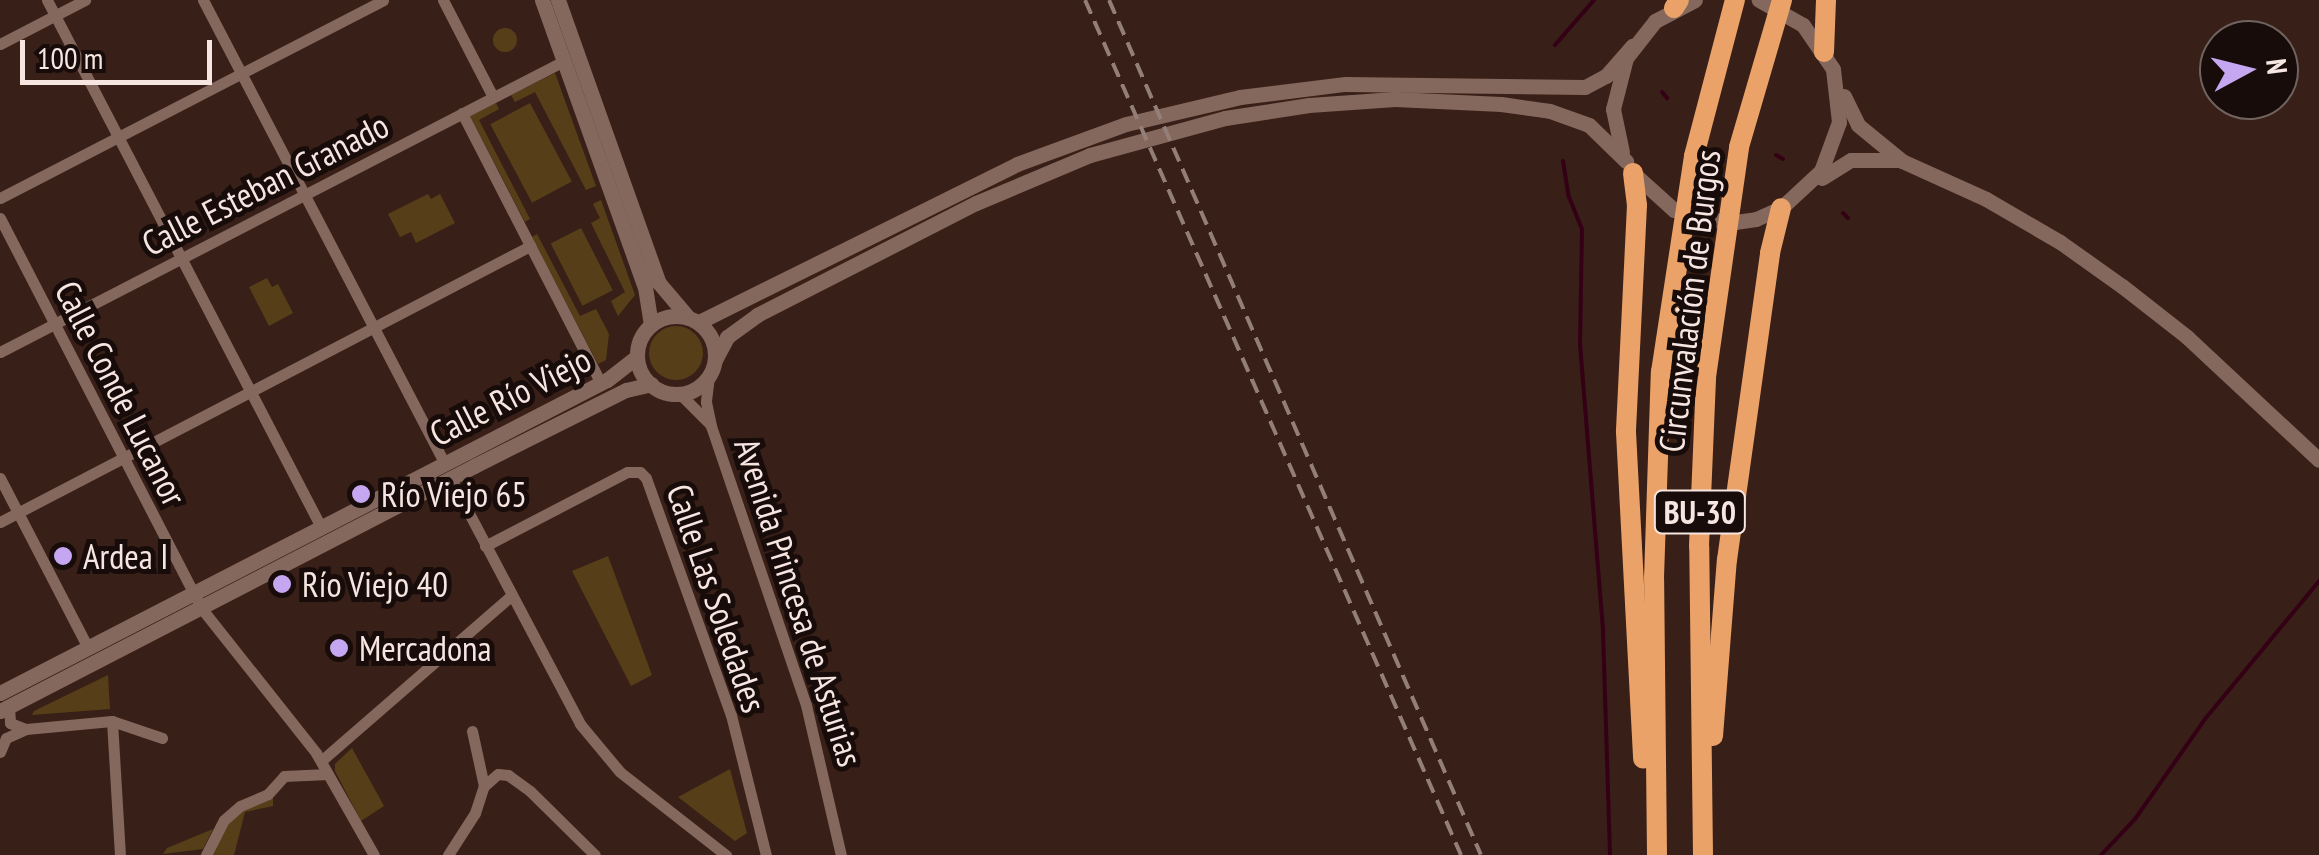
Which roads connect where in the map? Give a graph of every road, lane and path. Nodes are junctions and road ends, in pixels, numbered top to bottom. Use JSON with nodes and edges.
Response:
{"nodes":[{"id":1,"x":47,"y":0,"type":"edge"},
{"id":2,"x":85,"y":0,"type":"edge"},
{"id":3,"x":203,"y":0,"type":"edge"},
{"id":4,"x":383,"y":0,"type":"edge"},
{"id":5,"x":442,"y":0,"type":"edge"},
{"id":6,"x":542,"y":0,"type":"edge"},
{"id":7,"x":558,"y":0,"type":"edge"},
{"id":8,"x":1695,"y":0,"type":"edge"},
{"id":9,"x":1736,"y":0,"type":"edge"},
{"id":10,"x":1759,"y":0,"type":"edge"},
{"id":11,"x":1782,"y":0,"type":"edge"},
{"id":12,"x":1826,"y":0,"type":"edge"},
{"id":13,"x":1676,"y":4,"type":"edge"},
{"id":14,"x":55,"y":16,"type":"junction"},
{"id":15,"x":0,"y":44,"type":"edge"},
{"id":16,"x":1632,"y":46,"type":"junction"},
{"id":17,"x":1829,"y":60,"type":"junction"},
{"id":18,"x":556,"y":66,"type":"dead end"},
{"id":19,"x":242,"y":73,"type":"junction"},
{"id":20,"x":492,"y":97,"type":"junction"},
{"id":21,"x":462,"y":113,"type":"junction"},
{"id":22,"x":118,"y":137,"type":"junction"},
{"id":23,"x":1902,"y":161,"type":"junction"},
{"id":24,"x":1629,"y":166,"type":"junction"},
{"id":25,"x":1810,"y":186,"type":"junction"},
{"id":26,"x":304,"y":194,"type":"junction"},
{"id":27,"x":0,"y":198,"type":"edge"},
{"id":28,"x":1775,"y":212,"type":"junction"},
{"id":29,"x":0,"y":218,"type":"edge"},
{"id":30,"x":530,"y":246,"type":"junction"},
{"id":31,"x":181,"y":258,"type":"junction"},
{"id":32,"x":693,"y":319,"type":"junction"},
{"id":33,"x":55,"y":324,"type":"junction"},
{"id":34,"x":651,"y":324,"type":"junction"},
{"id":35,"x":374,"y":329,"type":"junction"},
{"id":36,"x":0,"y":352,"type":"edge"},
{"id":37,"x":636,"y":357,"type":"junction"},
{"id":38,"x":712,"y":368,"type":"junction"},
{"id":39,"x":601,"y":383,"type":"junction"},
{"id":40,"x":650,"y":384,"type":"junction"},
{"id":41,"x":250,"y":392,"type":"junction"},
{"id":42,"x":680,"y":394,"type":"junction"},
{"id":43,"x":711,"y":426,"type":"junction"},
{"id":44,"x":124,"y":458,"type":"junction"},
{"id":45,"x":2319,"y":460,"type":"edge"},
{"id":46,"x":448,"y":471,"type":"junction"},
{"id":47,"x":0,"y":478,"type":"edge"},
{"id":48,"x":18,"y":512,"type":"junction"},
{"id":49,"x":0,"y":522,"type":"edge"},
{"id":50,"x":321,"y":527,"type":"junction"},
{"id":51,"x":485,"y":546,"type":"junction"},
{"id":52,"x":194,"y":594,"type":"junction"},
{"id":53,"x":511,"y":596,"type":"junction"},
{"id":54,"x":202,"y":609,"type":"junction"},
{"id":55,"x":88,"y":648,"type":"junction"},
{"id":56,"x":3,"y":704,"type":"edge"},
{"id":57,"x":112,"y":721,"type":"junction"},
{"id":58,"x":26,"y":730,"type":"junction"},
{"id":59,"x":472,"y":731,"type":"dead end"},
{"id":60,"x":162,"y":738,"type":"dead end"},
{"id":61,"x":0,"y":752,"type":"edge"},
{"id":62,"x":321,"y":761,"type":"junction"},
{"id":63,"x":328,"y":774,"type":"junction"},
{"id":64,"x":484,"y":786,"type":"junction"},
{"id":65,"x":120,"y":855,"type":"edge"},
{"id":66,"x":206,"y":855,"type":"edge"},
{"id":67,"x":374,"y":855,"type":"edge"},
{"id":68,"x":448,"y":855,"type":"edge"},
{"id":69,"x":595,"y":855,"type":"edge"},
{"id":70,"x":726,"y":855,"type":"edge"},
{"id":71,"x":766,"y":855,"type":"edge"},
{"id":72,"x":841,"y":855,"type":"edge"},
{"id":73,"x":1647,"y":855,"type":"edge"},
{"id":74,"x":1657,"y":855,"type":"edge"},
{"id":75,"x":1707,"y":855,"type":"edge"}],
"edges":[{"from":1,"to":14,"type":"street"},
{"from":2,"to":14,"type":"street"},
{"from":3,"to":19,"type":"street"},
{"from":4,"to":19,"type":"street"},
{"from":5,"to":20,"type":"street"},
{"from":6,"to":34,"type":"main road"},
{"from":7,"to":32,"type":"main road"},
{"from":8,"to":13,"type":"main road"},
{"from":9,"to":74,"type":"highway","name":"Circunvalación de Burgos","number":"BU-30"},
{"from":10,"to":17,"type":"main road"},
{"from":11,"to":75,"type":"highway","name":"Circunvalación de Burgos","number":"BU-30"},
{"from":12,"to":17,"type":"highway"},
{"from":13,"to":16,"type":"main road"},
{"from":14,"to":15,"type":"street"},
{"from":14,"to":22,"type":"street"},
{"from":16,"to":24,"type":"main road"},
{"from":16,"to":32,"type":"main road"},
{"from":17,"to":23,"type":"main road"},
{"from":17,"to":25,"type":"main road"},
{"from":18,"to":20,"type":"street","name":"Calle Esteban Granado"},
{"from":19,"to":22,"type":"street"},
{"from":19,"to":26,"type":"street"},
{"from":20,"to":21,"type":"street","name":"Calle Esteban Granado"},
{"from":21,"to":26,"type":"street","name":"Calle Esteban Granado"},
{"from":21,"to":30,"type":"street"},
{"from":22,"to":27,"type":"street"},
{"from":22,"to":31,"type":"street"},
{"from":23,"to":25,"type":"main road"},
{"from":23,"to":45,"type":"main road"},
{"from":24,"to":28,"type":"main road"},
{"from":24,"to":38,"type":"main road"},
{"from":24,"to":73,"type":"highway"},
{"from":25,"to":28,"type":"main road"},
{"from":26,"to":31,"type":"street","name":"Calle Esteban Granado"},
{"from":26,"to":35,"type":"street"},
{"from":28,"to":75,"type":"highway"},
{"from":29,"to":33,"type":"street","name":"Calle Conde Lucanor"},
{"from":30,"to":35,"type":"street"},
{"from":30,"to":39,"type":"street"},
{"from":31,"to":33,"type":"street","name":"Calle Esteban Granado"},
{"from":31,"to":41,"type":"street"},
{"from":32,"to":34,"type":"main road"},
{"from":32,"to":38,"type":"main road"},
{"from":33,"to":36,"type":"street","name":"Calle Esteban Granado"},
{"from":33,"to":44,"type":"street","name":"Calle Conde Lucanor"},
{"from":34,"to":37,"type":"main road"},
{"from":35,"to":41,"type":"street"},
{"from":35,"to":46,"type":"street"},
{"from":37,"to":39,"type":"main road","name":"Calle Río Viejo"},
{"from":37,"to":40,"type":"main road"},
{"from":38,"to":42,"type":"main road"},
{"from":38,"to":43,"type":"street","name":"Avenida Princesa de Asturias"},
{"from":39,"to":46,"type":"main road","name":"Calle Río Viejo"},
{"from":40,"to":42,"type":"main road"},
{"from":40,"to":46,"type":"main road","name":"Calle Río Viejo"},
{"from":41,"to":44,"type":"street"},
{"from":41,"to":50,"type":"street"},
{"from":42,"to":43,"type":"street","name":"Avenida Princesa de Asturias"},
{"from":43,"to":72,"type":"street","name":"Avenida Princesa de Asturias"},
{"from":44,"to":48,"type":"street"},
{"from":44,"to":52,"type":"street","name":"Calle Conde Lucanor"},
{"from":46,"to":50,"type":"main road","name":"Calle Río Viejo"},
{"from":46,"to":51,"type":"street"},
{"from":46,"to":54,"type":"main road","name":"Calle Río Viejo"},
{"from":47,"to":48,"type":"street"},
{"from":48,"to":49,"type":"street"},
{"from":48,"to":55,"type":"street"},
{"from":50,"to":52,"type":"main road","name":"Calle Río Viejo"},
{"from":51,"to":53,"type":"street"},
{"from":51,"to":71,"type":"street","name":"Calle Las Soledades"},
{"from":52,"to":54,"type":"street"},
{"from":52,"to":55,"type":"main road","name":"Calle Río Viejo"},
{"from":53,"to":62,"type":"street"},
{"from":53,"to":70,"type":"street"},
{"from":54,"to":56,"type":"main road","name":"Calle Río Viejo"},
{"from":54,"to":62,"type":"street"},
{"from":55,"to":56,"type":"main road","name":"Calle Río Viejo"},
{"from":56,"to":58,"type":"street"},
{"from":57,"to":58,"type":"street"},
{"from":57,"to":60,"type":"street"},
{"from":57,"to":65,"type":"street"},
{"from":58,"to":61,"type":"street"},
{"from":59,"to":64,"type":"street"},
{"from":62,"to":63,"type":"street"},
{"from":63,"to":66,"type":"street"},
{"from":63,"to":67,"type":"street"},
{"from":64,"to":68,"type":"street"},
{"from":64,"to":69,"type":"street"}]}
